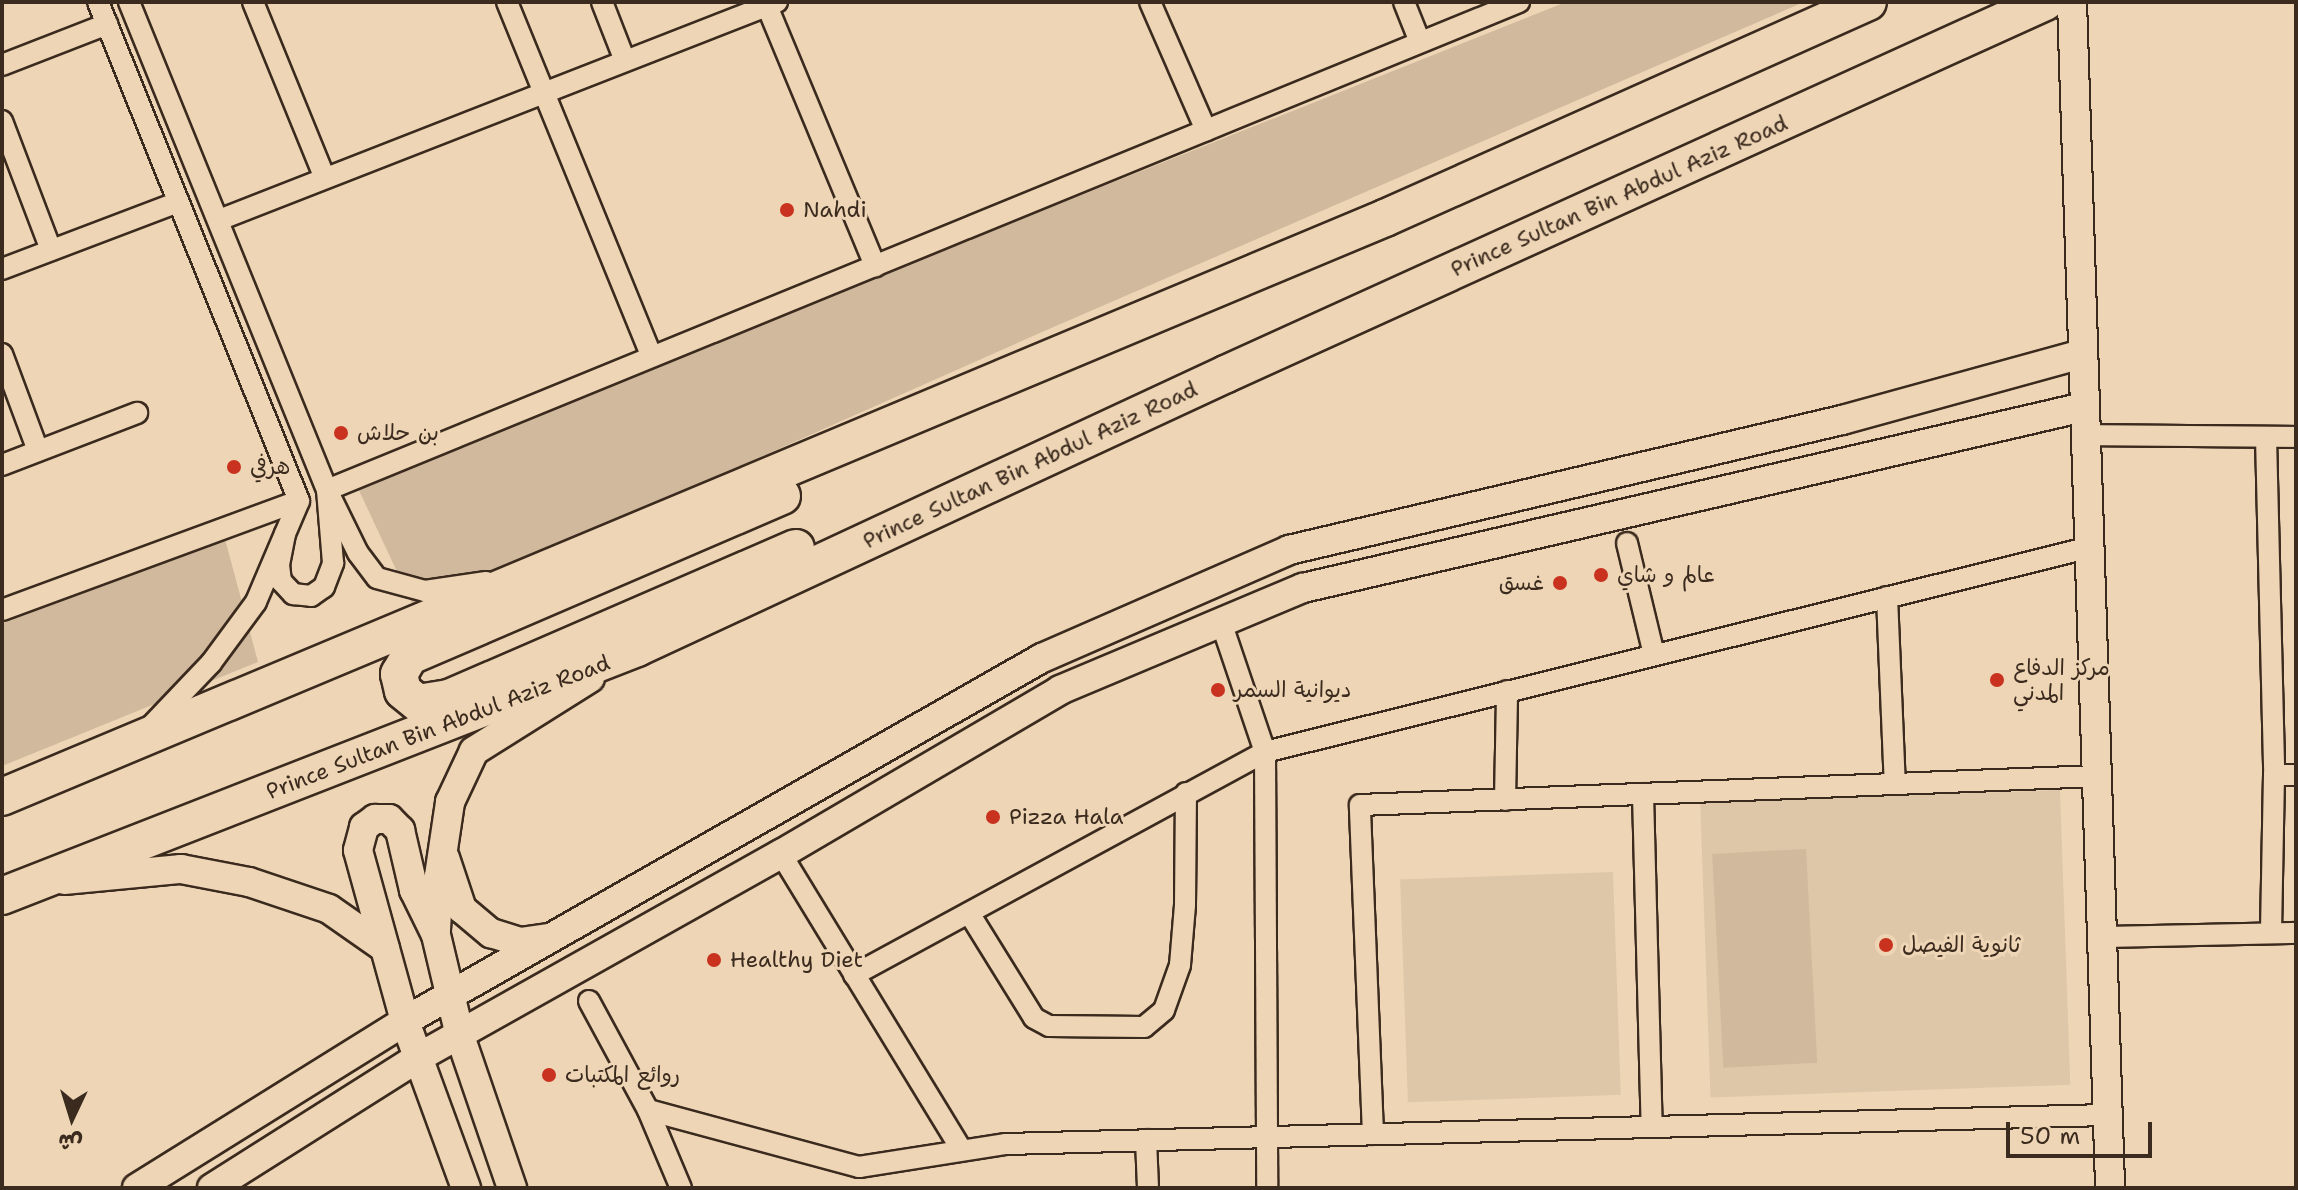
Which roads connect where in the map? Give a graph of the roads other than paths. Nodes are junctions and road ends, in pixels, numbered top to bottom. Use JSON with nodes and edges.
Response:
{"nodes":[{"id":1,"x":98,"y":2,"type":"edge"},
{"id":2,"x":129,"y":2,"type":"edge"},
{"id":3,"x":253,"y":2,"type":"edge"},
{"id":4,"x":507,"y":2,"type":"edge"},
{"id":5,"x":602,"y":2,"type":"edge"},
{"id":6,"x":1150,"y":2,"type":"edge"},
{"id":7,"x":1404,"y":2,"type":"edge"},
{"id":8,"x":1519,"y":2,"type":"edge"},
{"id":9,"x":1868,"y":2,"type":"edge"},
{"id":10,"x":2045,"y":2,"type":"edge"},
{"id":11,"x":2072,"y":2,"type":"edge"},
{"id":12,"x":772,"y":4,"type":"edge"},
{"id":13,"x":107,"y":24,"type":"junction"},
{"id":14,"x":1420,"y":42,"type":"junction"},
{"id":15,"x":625,"y":61,"type":"junction"},
{"id":16,"x":2,"y":65,"type":"edge"},
{"id":17,"x":545,"y":94,"type":"junction"},
{"id":18,"x":2,"y":121,"type":"edge"},
{"id":19,"x":1206,"y":130,"type":"junction"},
{"id":20,"x":325,"y":178,"type":"junction"},
{"id":21,"x":178,"y":202,"type":"junction"},
{"id":22,"x":219,"y":220,"type":"junction"},
{"id":23,"x":51,"y":250,"type":"junction"},
{"id":24,"x":875,"y":266,"type":"junction"},
{"id":25,"x":2,"y":269,"type":"edge"},
{"id":26,"x":2,"y":354,"type":"edge"},
{"id":27,"x":2081,"y":354,"type":"junction"},
{"id":28,"x":652,"y":357,"type":"junction"},
{"id":29,"x":1016,"y":371,"type":"junction"},
{"id":30,"x":137,"y":413,"type":"dead end"},
{"id":31,"x":2084,"y":421,"type":"junction"},
{"id":32,"x":2266,"y":437,"type":"junction"},
{"id":33,"x":2296,"y":437,"type":"edge"},
{"id":34,"x":38,"y":451,"type":"junction"},
{"id":35,"x":1033,"y":464,"type":"junction"},
{"id":36,"x":2,"y":465,"type":"edge"},
{"id":37,"x":327,"y":490,"type":"junction"},
{"id":38,"x":299,"y":501,"type":"junction"},
{"id":39,"x":285,"y":534,"type":"junction"},
{"id":40,"x":1627,"y":543,"type":"dead end"},
{"id":41,"x":2091,"y":547,"type":"junction"},
{"id":42,"x":525,"y":576,"type":"junction"},
{"id":43,"x":1887,"y":597,"type":"junction"},
{"id":44,"x":2,"y":610,"type":"edge"},
{"id":45,"x":1221,"y":622,"type":"junction"},
{"id":46,"x":637,"y":648,"type":"junction"},
{"id":47,"x":1654,"y":655,"type":"junction"},
{"id":48,"x":1507,"y":691,"type":"junction"},
{"id":49,"x":137,"y":741,"type":"junction"},
{"id":50,"x":1265,"y":752,"type":"junction"},
{"id":51,"x":2274,"y":775,"type":"junction"},
{"id":52,"x":2296,"y":775,"type":"edge"},
{"id":53,"x":2098,"y":776,"type":"junction"},
{"id":54,"x":1895,"y":784,"type":"junction"},
{"id":55,"x":1186,"y":793,"type":"junction"},
{"id":56,"x":1643,"y":794,"type":"junction"},
{"id":57,"x":2,"y":797,"type":"edge"},
{"id":58,"x":1505,"y":800,"type":"junction"},
{"id":59,"x":442,"y":852,"type":"junction"},
{"id":60,"x":781,"y":854,"type":"junction"},
{"id":61,"x":36,"y":883,"type":"junction"},
{"id":62,"x":2,"y":896,"type":"edge"},
{"id":63,"x":969,"y":913,"type":"junction"},
{"id":64,"x":2271,"y":933,"type":"junction"},
{"id":65,"x":2296,"y":933,"type":"edge"},
{"id":66,"x":436,"y":935,"type":"junction"},
{"id":67,"x":557,"y":936,"type":"junction"},
{"id":68,"x":2104,"y":937,"type":"junction"},
{"id":69,"x":385,"y":948,"type":"junction"},
{"id":70,"x":854,"y":975,"type":"junction"},
{"id":71,"x":450,"y":998,"type":"junction"},
{"id":72,"x":589,"y":1001,"type":"dead end"},
{"id":73,"x":405,"y":1021,"type":"junction"},
{"id":74,"x":460,"y":1036,"type":"junction"},
{"id":75,"x":419,"y":1057,"type":"junction"},
{"id":76,"x":648,"y":1110,"type":"junction"},
{"id":77,"x":2108,"y":1115,"type":"junction"},
{"id":78,"x":1652,"y":1127,"type":"junction"},
{"id":79,"x":1373,"y":1134,"type":"junction"},
{"id":80,"x":1265,"y":1137,"type":"junction"},
{"id":81,"x":1146,"y":1140,"type":"junction"},
{"id":82,"x":961,"y":1149,"type":"junction"},
{"id":83,"x":137,"y":1188,"type":"edge"},
{"id":84,"x":212,"y":1188,"type":"edge"},
{"id":85,"x":466,"y":1188,"type":"edge"},
{"id":86,"x":512,"y":1188,"type":"edge"},
{"id":87,"x":681,"y":1188,"type":"edge"},
{"id":88,"x":1148,"y":1188,"type":"edge"},
{"id":89,"x":1267,"y":1188,"type":"edge"},
{"id":90,"x":2110,"y":1188,"type":"edge"}],
"edges":[{"from":1,"to":13,"type":"street"},
{"from":2,"to":22,"type":"street"},
{"from":3,"to":20,"type":"street"},
{"from":4,"to":17,"type":"street"},
{"from":5,"to":15,"type":"street"},
{"from":6,"to":19,"type":"street"},
{"from":7,"to":14,"type":"street"},
{"from":8,"to":14,"type":"street"},
{"from":9,"to":29,"type":"highway"},
{"from":10,"to":35,"type":"highway","name":"Prince Sultan Bin Abdul Aziz Road"},
{"from":11,"to":27,"type":"street"},
{"from":12,"to":15,"type":"street"},
{"from":12,"to":24,"type":"street"},
{"from":13,"to":16,"type":"street"},
{"from":13,"to":21,"type":"street"},
{"from":14,"to":19,"type":"street"},
{"from":15,"to":17,"type":"street"},
{"from":17,"to":20,"type":"street"},
{"from":17,"to":28,"type":"street"},
{"from":18,"to":23,"type":"street"},
{"from":19,"to":24,"type":"street"},
{"from":20,"to":22,"type":"street"},
{"from":21,"to":23,"type":"street"},
{"from":21,"to":38,"type":"street"},
{"from":22,"to":37,"type":"street"},
{"from":23,"to":25,"type":"street"},
{"from":24,"to":28,"type":"street"},
{"from":26,"to":34,"type":"street"},
{"from":27,"to":31,"type":"street"},
{"from":27,"to":67,"type":"street"},
{"from":28,"to":37,"type":"street"},
{"from":29,"to":35,"type":"highway"},
{"from":29,"to":42,"type":"highway"},
{"from":30,"to":34,"type":"street"},
{"from":31,"to":32,"type":"street"},
{"from":31,"to":41,"type":"street"},
{"from":31,"to":45,"type":"street"},
{"from":32,"to":33,"type":"street"},
{"from":32,"to":51,"type":"street"},
{"from":34,"to":36,"type":"street"},
{"from":35,"to":46,"type":"highway","name":"Prince Sultan Bin Abdul Aziz Road"},
{"from":37,"to":39,"type":"street"},
{"from":37,"to":42,"type":"street"},
{"from":38,"to":39,"type":"street"},
{"from":38,"to":44,"type":"street"},
{"from":39,"to":49,"type":"street"},
{"from":40,"to":47,"type":"street"},
{"from":41,"to":43,"type":"street"},
{"from":41,"to":53,"type":"street"},
{"from":42,"to":49,"type":"highway"},
{"from":43,"to":47,"type":"street"},
{"from":43,"to":54,"type":"street"},
{"from":45,"to":50,"type":"street"},
{"from":45,"to":60,"type":"street"},
{"from":46,"to":59,"type":"street"},
{"from":46,"to":61,"type":"highway","name":"Prince Sultan Bin Abdul Aziz Road"},
{"from":47,"to":48,"type":"street"},
{"from":48,"to":50,"type":"street"},
{"from":48,"to":58,"type":"street"},
{"from":49,"to":57,"type":"highway"},
{"from":50,"to":55,"type":"street"},
{"from":50,"to":80,"type":"street"},
{"from":51,"to":52,"type":"street"},
{"from":51,"to":64,"type":"street"},
{"from":53,"to":54,"type":"street"},
{"from":53,"to":68,"type":"street"},
{"from":54,"to":56,"type":"street"},
{"from":55,"to":63,"type":"street"},
{"from":55,"to":63,"type":"street"},
{"from":56,"to":58,"type":"street"},
{"from":56,"to":78,"type":"street"},
{"from":58,"to":79,"type":"street"},
{"from":59,"to":66,"type":"street"},
{"from":59,"to":67,"type":"street"},
{"from":60,"to":70,"type":"street"},
{"from":60,"to":74,"type":"street"},
{"from":61,"to":62,"type":"highway","name":"Prince Sultan Bin Abdul Aziz Road"},
{"from":61,"to":69,"type":"street"},
{"from":63,"to":70,"type":"street"},
{"from":64,"to":65,"type":"street"},
{"from":64,"to":68,"type":"street"},
{"from":66,"to":69,"type":"street"},
{"from":66,"to":71,"type":"street"},
{"from":67,"to":71,"type":"street"},
{"from":68,"to":77,"type":"street"},
{"from":69,"to":73,"type":"street"},
{"from":70,"to":82,"type":"street"},
{"from":71,"to":73,"type":"street"},
{"from":71,"to":74,"type":"street"},
{"from":72,"to":76,"type":"street"},
{"from":73,"to":75,"type":"street"},
{"from":73,"to":83,"type":"street"},
{"from":74,"to":75,"type":"street"},
{"from":74,"to":86,"type":"street"},
{"from":75,"to":84,"type":"street"},
{"from":75,"to":85,"type":"street"},
{"from":76,"to":82,"type":"street"},
{"from":76,"to":87,"type":"street"},
{"from":77,"to":78,"type":"street"},
{"from":77,"to":90,"type":"street"},
{"from":78,"to":79,"type":"street"},
{"from":79,"to":80,"type":"street"},
{"from":80,"to":81,"type":"street"},
{"from":80,"to":89,"type":"street"},
{"from":81,"to":82,"type":"street"},
{"from":81,"to":88,"type":"street"}]}
